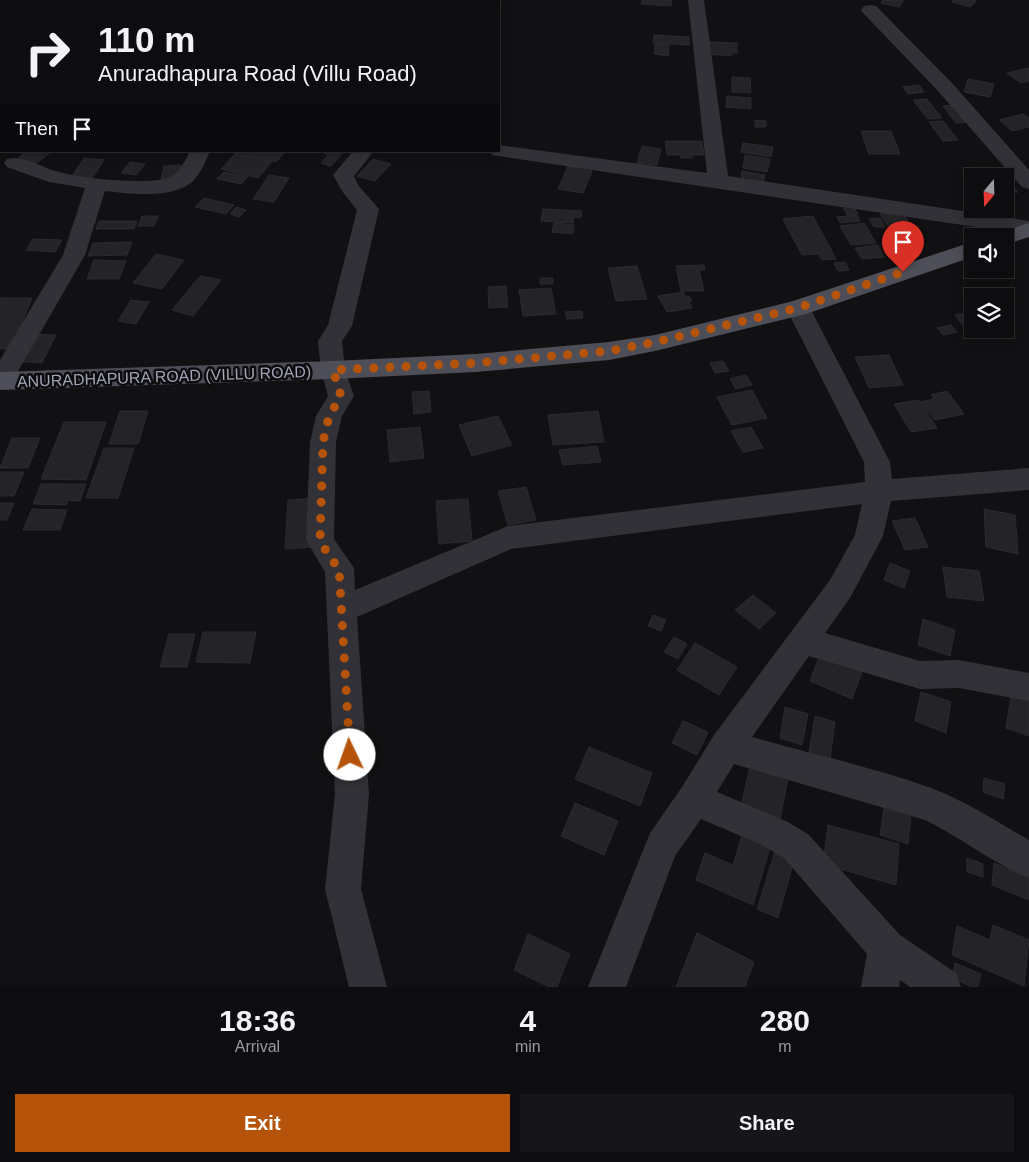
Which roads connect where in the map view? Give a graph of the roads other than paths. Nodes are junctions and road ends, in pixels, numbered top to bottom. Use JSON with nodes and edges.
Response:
{"nodes":[{"id":1,"x":696,"y":0,"type":"edge"},
{"id":2,"x":870,"y":10,"type":"dead end"},
{"id":3,"x":500,"y":151,"type":"edge"},
{"id":4,"x":199,"y":152,"type":"edge"},
{"id":5,"x":363,"y":152,"type":"edge"},
{"id":6,"x":14,"y":163,"type":"dead end"},
{"id":7,"x":718,"y":181,"type":"junction"},
{"id":8,"x":1029,"y":183,"type":"edge"},
{"id":9,"x":97,"y":184,"type":"junction"},
{"id":10,"x":1029,"y":229,"type":"edge"},
{"id":11,"x":1014,"y":235,"type":"edge"},
{"id":12,"x":964,"y":252,"type":"edge"},
{"id":13,"x":798,"y":308,"type":"junction"},
{"id":14,"x":333,"y":370,"type":"junction"},
{"id":15,"x":0,"y":381,"type":"edge"},
{"id":16,"x":1029,"y":479,"type":"edge"},
{"id":17,"x":880,"y":490,"type":"junction"},
{"id":18,"x":341,"y":610,"type":"junction"},
{"id":19,"x":804,"y":641,"type":"junction"},
{"id":20,"x":1029,"y":687,"type":"edge"},
{"id":21,"x":726,"y":746,"type":"junction"},
{"id":22,"x":694,"y":800,"type":"junction"},
{"id":23,"x":1029,"y":860,"type":"edge"},
{"id":24,"x":887,"y":948,"type":"junction"},
{"id":25,"x":368,"y":987,"type":"edge"},
{"id":26,"x":607,"y":987,"type":"edge"},
{"id":27,"x":880,"y":987,"type":"edge"},
{"id":28,"x":942,"y":987,"type":"edge"}],
"edges":[{"from":1,"to":7,"type":"street"},
{"from":2,"to":8,"type":"street"},
{"from":3,"to":7,"type":"street"},
{"from":4,"to":9,"type":"street"},
{"from":5,"to":14,"type":"street"},
{"from":6,"to":9,"type":"street"},
{"from":7,"to":10,"type":"street"},
{"from":9,"to":15,"type":"street"},
{"from":10,"to":11,"type":"main road"},
{"from":12,"to":13,"type":"main road","name":"ANURADHAPURA ROAD (VILLU ROAD)"},
{"from":13,"to":14,"type":"main road","name":"ANURADHAPURA ROAD (VILLU ROAD)"},
{"from":13,"to":17,"type":"street"},
{"from":14,"to":15,"type":"main road","name":"ANURADHAPURA ROAD (VILLU ROAD)"},
{"from":14,"to":18,"type":"street"},
{"from":16,"to":17,"type":"street"},
{"from":17,"to":18,"type":"street"},
{"from":17,"to":19,"type":"street"},
{"from":18,"to":25,"type":"street"},
{"from":19,"to":20,"type":"street"},
{"from":19,"to":21,"type":"street"},
{"from":21,"to":22,"type":"street"},
{"from":21,"to":23,"type":"street"},
{"from":22,"to":24,"type":"street"},
{"from":22,"to":26,"type":"street"},
{"from":24,"to":27,"type":"street"},
{"from":24,"to":28,"type":"street"}]}
